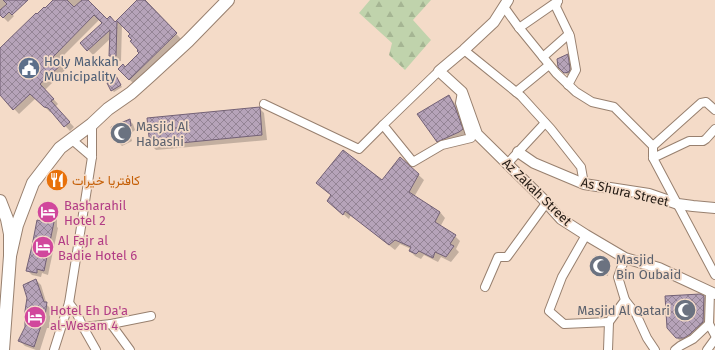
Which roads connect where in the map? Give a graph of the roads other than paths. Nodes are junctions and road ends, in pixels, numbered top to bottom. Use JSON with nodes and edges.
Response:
{"nodes":[{"id":1,"x":228,"y":0,"type":"edge"},
{"id":2,"x":558,"y":0,"type":"edge"},
{"id":3,"x":503,"y":2,"type":"edge"},
{"id":4,"x":519,"y":28,"type":"junction"},
{"id":5,"x":569,"y":34,"type":"junction"},
{"id":6,"x":464,"y":50,"type":"junction"},
{"id":7,"x":543,"y":57,"type":"junction"},
{"id":8,"x":549,"y":65,"type":"junction"},
{"id":9,"x":439,"y":71,"type":"junction"},
{"id":10,"x":568,"y":85,"type":"junction"},
{"id":11,"x":462,"y":92,"type":"junction"},
{"id":12,"x":516,"y":92,"type":"junction"},
{"id":13,"x":264,"y":104,"type":"dead end"},
{"id":14,"x":715,"y":110,"type":"edge"},
{"id":15,"x":545,"y":123,"type":"junction"},
{"id":16,"x":92,"y":124,"type":"junction"},
{"id":17,"x":383,"y":125,"type":"junction"},
{"id":18,"x":715,"y":129,"type":"edge"},
{"id":19,"x":71,"y":139,"type":"junction"},
{"id":20,"x":653,"y":146,"type":"junction"},
{"id":21,"x":518,"y":152,"type":"junction"},
{"id":22,"x":92,"y":157,"type":"junction"},
{"id":23,"x":653,"y":158,"type":"junction"},
{"id":24,"x":507,"y":164,"type":"junction"},
{"id":25,"x":584,"y":184,"type":"junction"},
{"id":26,"x":0,"y":201,"type":"edge"},
{"id":27,"x":547,"y":202,"type":"junction"},
{"id":28,"x":678,"y":204,"type":"junction"},
{"id":29,"x":715,"y":208,"type":"edge"},
{"id":30,"x":0,"y":217,"type":"edge"},
{"id":31,"x":10,"y":234,"type":"junction"},
{"id":32,"x":586,"y":235,"type":"junction"},
{"id":33,"x":10,"y":256,"type":"junction"},
{"id":34,"x":625,"y":258,"type":"junction"},
{"id":35,"x":715,"y":275,"type":"edge"},
{"id":36,"x":484,"y":287,"type":"dead end"},
{"id":37,"x":713,"y":293,"type":"edge"},
{"id":38,"x":625,"y":300,"type":"junction"},
{"id":39,"x":69,"y":303,"type":"junction"},
{"id":40,"x":151,"y":316,"type":"dead end"},
{"id":41,"x":609,"y":322,"type":"junction"},
{"id":42,"x":112,"y":324,"type":"junction"},
{"id":43,"x":709,"y":324,"type":"junction"},
{"id":44,"x":83,"y":328,"type":"junction"},
{"id":45,"x":715,"y":336,"type":"edge"},
{"id":46,"x":693,"y":339,"type":"junction"},
{"id":47,"x":715,"y":339,"type":"edge"},
{"id":48,"x":3,"y":350,"type":"edge"},
{"id":49,"x":54,"y":350,"type":"edge"},
{"id":50,"x":96,"y":350,"type":"edge"},
{"id":51,"x":130,"y":350,"type":"edge"},
{"id":52,"x":608,"y":350,"type":"edge"},
{"id":53,"x":655,"y":350,"type":"edge"},
{"id":54,"x":675,"y":350,"type":"edge"},
{"id":55,"x":686,"y":350,"type":"edge"},
{"id":56,"x":707,"y":350,"type":"edge"}],
"edges":[{"from":1,"to":16,"type":"main road"},
{"from":2,"to":4,"type":"street"},
{"from":2,"to":5,"type":"street"},
{"from":3,"to":4,"type":"street"},
{"from":3,"to":6,"type":"street"},
{"from":4,"to":7,"type":"street"},
{"from":5,"to":7,"type":"street"},
{"from":5,"to":10,"type":"street"},
{"from":6,"to":9,"type":"street"},
{"from":6,"to":12,"type":"street"},
{"from":7,"to":8,"type":"street"},
{"from":8,"to":10,"type":"street"},
{"from":8,"to":12,"type":"street"},
{"from":9,"to":11,"type":"street","name":"Az Zakah Street"},
{"from":9,"to":17,"type":"street"},
{"from":10,"to":20,"type":"street"},
{"from":11,"to":17,"type":"street"},
{"from":11,"to":24,"type":"street","name":"Az Zakah Street"},
{"from":12,"to":15,"type":"street"},
{"from":13,"to":17,"type":"street"},
{"from":14,"to":20,"type":"street"},
{"from":15,"to":21,"type":"street"},
{"from":15,"to":25,"type":"street"},
{"from":16,"to":19,"type":"main road"},
{"from":16,"to":22,"type":"street"},
{"from":18,"to":23,"type":"street"},
{"from":19,"to":22,"type":"street"},
{"from":19,"to":33,"type":"main road"},
{"from":20,"to":23,"type":"street"},
{"from":21,"to":24,"type":"street"},
{"from":21,"to":25,"type":"street","name":"As Shura Street"},
{"from":22,"to":39,"type":"street"},
{"from":23,"to":28,"type":"street"},
{"from":24,"to":27,"type":"street","name":"Az Zakah Street"},
{"from":25,"to":28,"type":"street","name":"As Shura Street"},
{"from":26,"to":31,"type":"main road"},
{"from":27,"to":32,"type":"street","name":"Az Zakah Street"},
{"from":27,"to":36,"type":"street"},
{"from":28,"to":29,"type":"street","name":"As Shura Street"},
{"from":28,"to":35,"type":"street"},
{"from":30,"to":31,"type":"main road"},
{"from":31,"to":33,"type":"main road"},
{"from":32,"to":34,"type":"street","name":"Az Zakah Street"},
{"from":32,"to":41,"type":"street"},
{"from":33,"to":48,"type":"main road"},
{"from":34,"to":37,"type":"street","name":"Az Zakah Street"},
{"from":34,"to":38,"type":"street"},
{"from":37,"to":43,"type":"street"},
{"from":38,"to":41,"type":"street"},
{"from":38,"to":53,"type":"street"},
{"from":39,"to":44,"type":"street"},
{"from":39,"to":49,"type":"street"},
{"from":40,"to":42,"type":"street"},
{"from":41,"to":52,"type":"street"},
{"from":42,"to":44,"type":"street"},
{"from":42,"to":51,"type":"street"},
{"from":43,"to":45,"type":"street"},
{"from":43,"to":46,"type":"street"},
{"from":44,"to":50,"type":"street"},
{"from":46,"to":54,"type":"street"},
{"from":46,"to":55,"type":"street"},
{"from":47,"to":56,"type":"street"}]}
